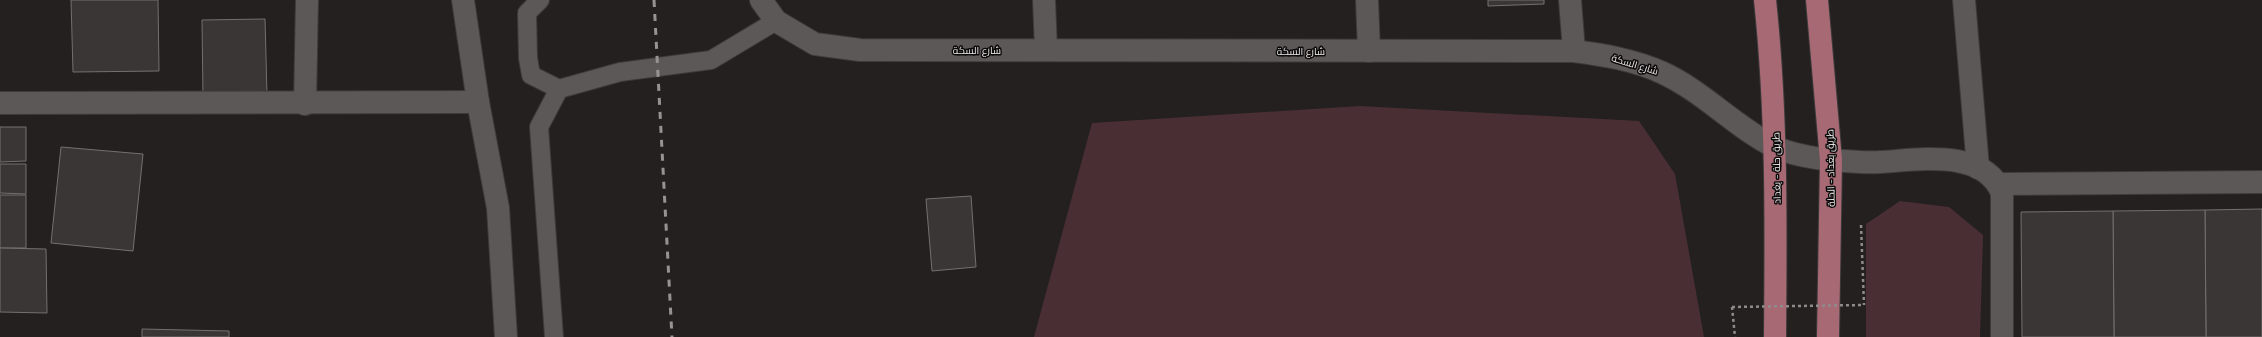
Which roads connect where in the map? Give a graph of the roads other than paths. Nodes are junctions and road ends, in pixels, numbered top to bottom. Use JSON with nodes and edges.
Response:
{"nodes":[{"id":1,"x":307,"y":0,"type":"edge"},
{"id":2,"x":463,"y":0,"type":"edge"},
{"id":3,"x":540,"y":0,"type":"edge"},
{"id":4,"x":761,"y":0,"type":"edge"},
{"id":5,"x":1044,"y":0,"type":"edge"},
{"id":6,"x":1367,"y":0,"type":"edge"},
{"id":7,"x":1570,"y":0,"type":"edge"},
{"id":8,"x":1765,"y":0,"type":"edge"},
{"id":9,"x":1817,"y":0,"type":"edge"},
{"id":10,"x":1964,"y":0,"type":"edge"},
{"id":11,"x":776,"y":21,"type":"junction"},
{"id":12,"x":1046,"y":50,"type":"junction"},
{"id":13,"x":1369,"y":51,"type":"junction"},
{"id":14,"x":1574,"y":51,"type":"junction"},
{"id":15,"x":559,"y":89,"type":"junction"},
{"id":16,"x":478,"y":102,"type":"junction"},
{"id":17,"x":0,"y":103,"type":"edge"},
{"id":18,"x":305,"y":104,"type":"junction"},
{"id":19,"x":1776,"y":147,"type":"junction"},
{"id":20,"x":1831,"y":160,"type":"junction"},
{"id":21,"x":1978,"y":168,"type":"junction"},
{"id":22,"x":2262,"y":182,"type":"edge"},
{"id":23,"x":1998,"y":184,"type":"junction"},
{"id":24,"x":506,"y":337,"type":"edge"},
{"id":25,"x":554,"y":337,"type":"edge"},
{"id":26,"x":1775,"y":337,"type":"edge"},
{"id":27,"x":1828,"y":337,"type":"edge"},
{"id":28,"x":2002,"y":337,"type":"edge"}],
"edges":[{"from":1,"to":18,"type":"street"},
{"from":2,"to":16,"type":"street"},
{"from":3,"to":15,"type":"lane"},
{"from":4,"to":11,"type":"street","name":"شارع السكة"},
{"from":5,"to":12,"type":"street"},
{"from":6,"to":13,"type":"street"},
{"from":7,"to":14,"type":"street"},
{"from":8,"to":19,"type":"main road","name":"طريق حلة - بغداد"},
{"from":9,"to":20,"type":"main road","name":"طريق بغداد - الحلة"},
{"from":10,"to":21,"type":"street"},
{"from":11,"to":12,"type":"street","name":"شارع السكة"},
{"from":11,"to":15,"type":"lane"},
{"from":12,"to":13,"type":"street","name":"شارع السكة"},
{"from":13,"to":14,"type":"street","name":"شارع السكة"},
{"from":14,"to":19,"type":"street","name":"شارع السكة"},
{"from":15,"to":25,"type":"lane"},
{"from":16,"to":18,"type":"street"},
{"from":16,"to":24,"type":"street"},
{"from":17,"to":18,"type":"street"},
{"from":19,"to":20,"type":"street","name":"شارع السكة"},
{"from":19,"to":26,"type":"main road","name":"طريق حلة - بغداد"},
{"from":20,"to":21,"type":"street","name":"شارع السكة"},
{"from":20,"to":27,"type":"main road","name":"طريق بغداد - الحلة"},
{"from":21,"to":23,"type":"street"},
{"from":22,"to":23,"type":"street"},
{"from":23,"to":28,"type":"street"}]}
